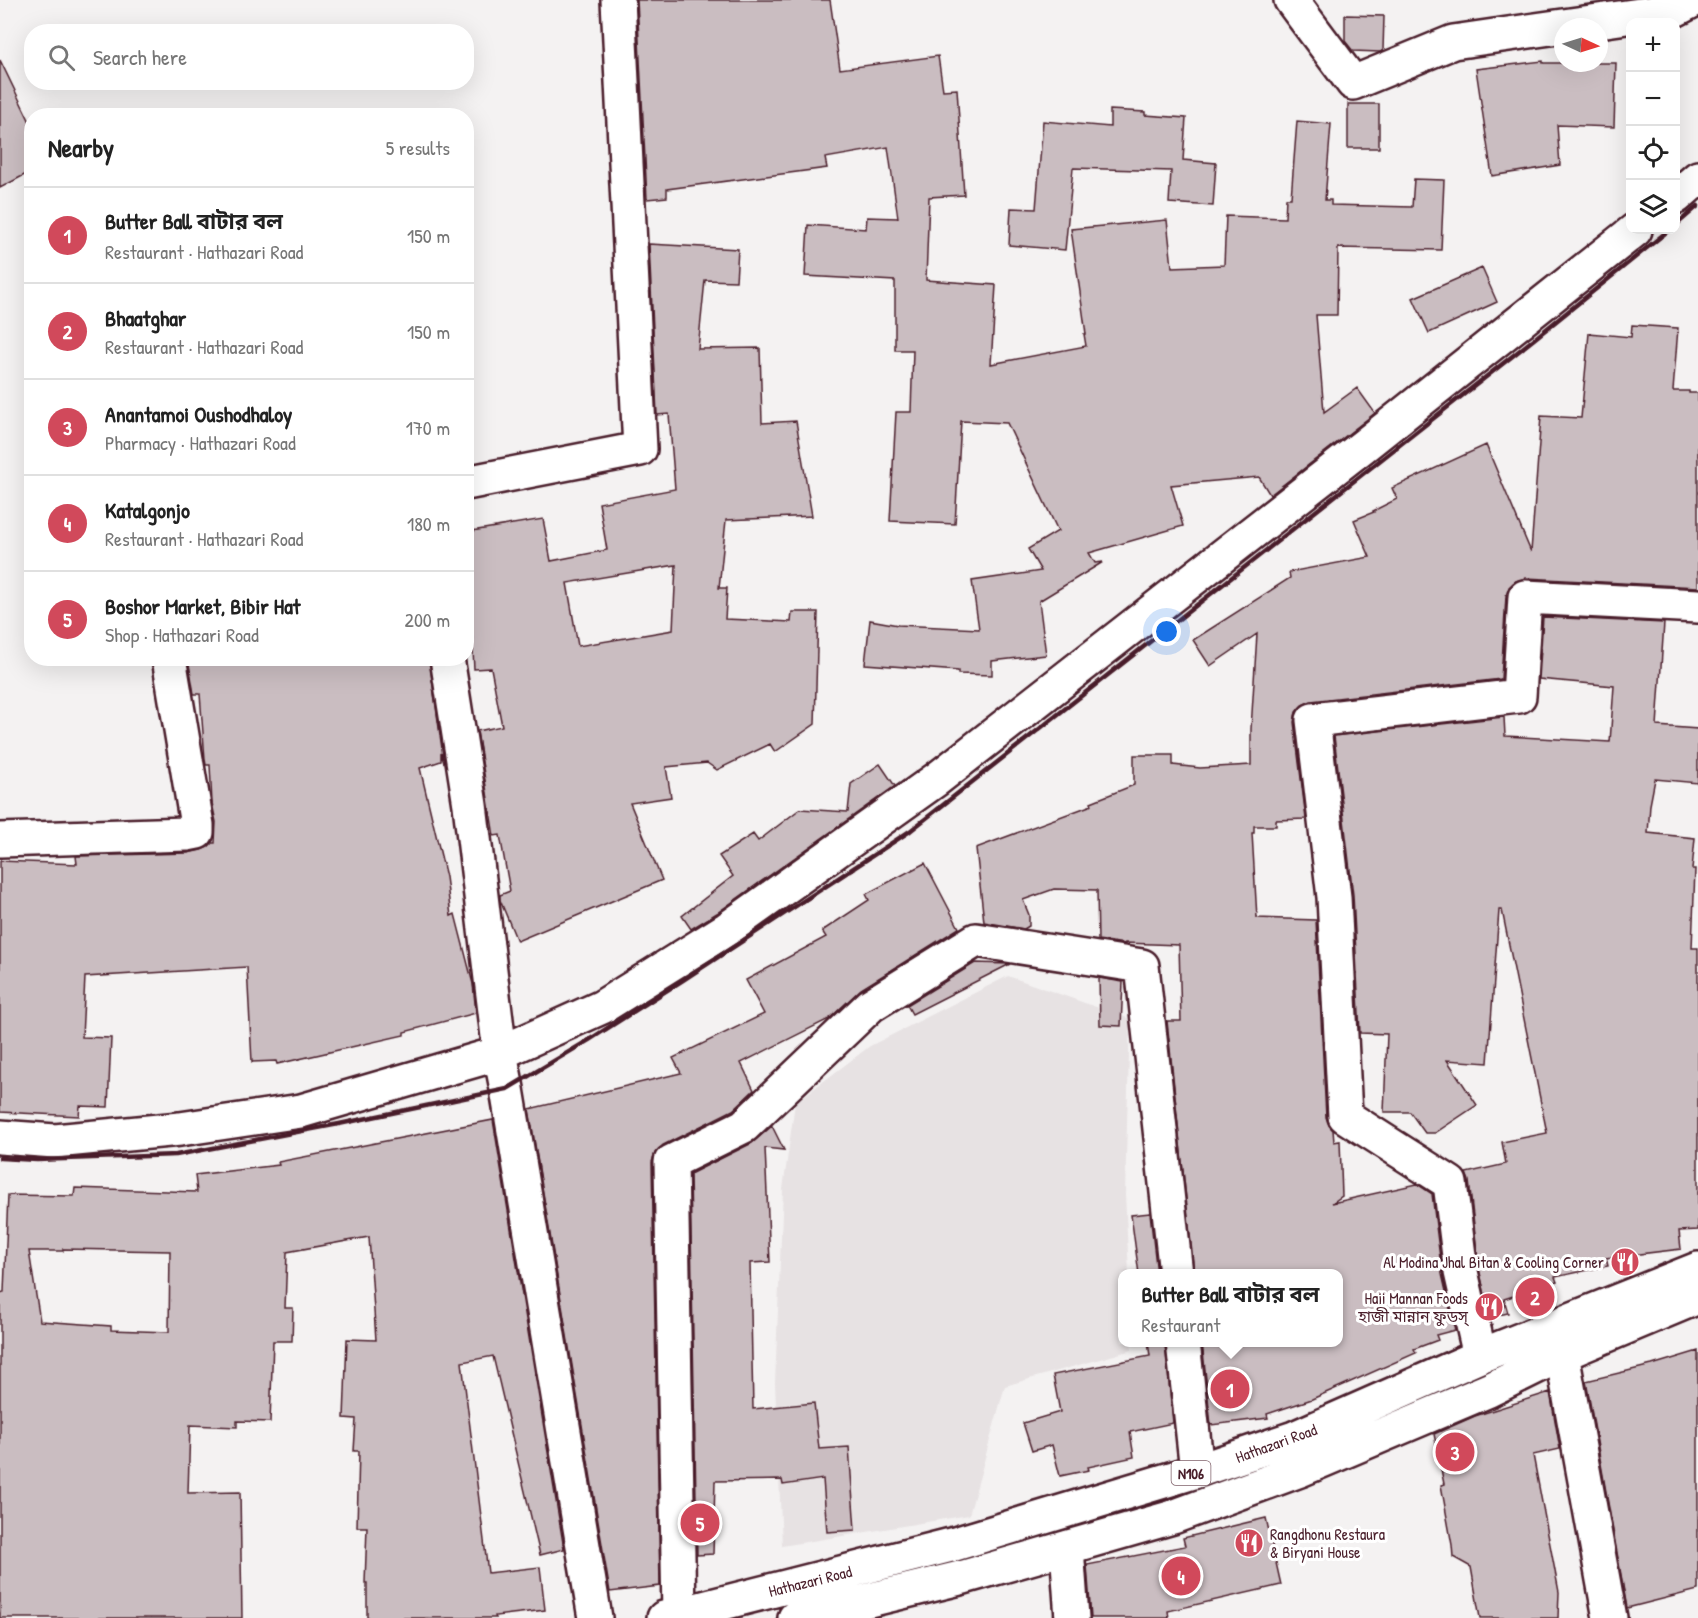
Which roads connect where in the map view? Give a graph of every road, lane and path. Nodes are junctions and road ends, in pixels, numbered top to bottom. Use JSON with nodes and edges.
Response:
{"nodes":[{"id":1,"x":618,"y":0,"type":"edge"},
{"id":2,"x":1291,"y":0,"type":"edge"},
{"id":3,"x":1694,"y":0,"type":"edge"},
{"id":4,"x":1698,"y":178,"type":"edge"},
{"id":5,"x":1680,"y":194,"type":"edge"},
{"id":6,"x":1630,"y":234,"type":"edge"},
{"id":7,"x":474,"y":481,"type":"edge"},
{"id":8,"x":1698,"y":606,"type":"edge"},
{"id":9,"x":170,"y":666,"type":"edge"},
{"id":10,"x":448,"y":666,"type":"edge"},
{"id":11,"x":0,"y":840,"type":"edge"},
{"id":12,"x":500,"y":1053,"type":"junction"},
{"id":13,"x":0,"y":1137,"type":"edge"},
{"id":14,"x":1175,"y":1269,"type":"edge"},
{"id":15,"x":1698,"y":1269,"type":"edge"},
{"id":16,"x":1698,"y":1296,"type":"edge"},
{"id":17,"x":1184,"y":1347,"type":"edge"},
{"id":18,"x":1562,"y":1354,"type":"junction"},
{"id":19,"x":1480,"y":1356,"type":"junction"},
{"id":20,"x":1197,"y":1471,"type":"junction"},
{"id":21,"x":1067,"y":1548,"type":"junction"},
{"id":22,"x":671,"y":1616,"type":"edge"},
{"id":23,"x":595,"y":1618,"type":"edge"},
{"id":24,"x":795,"y":1618,"type":"edge"},
{"id":25,"x":1072,"y":1618,"type":"edge"},
{"id":26,"x":1611,"y":1618,"type":"edge"}],
"edges":[{"from":1,"to":7,"type":"main road"},
{"from":2,"to":3,"type":"main road"},
{"from":4,"to":5,"type":"main road"},
{"from":6,"to":12,"type":"main road"},
{"from":8,"to":19,"type":"main road"},
{"from":9,"to":11,"type":"main road"},
{"from":10,"to":12,"type":"main road"},
{"from":12,"to":13,"type":"main road"},
{"from":12,"to":23,"type":"main road"},
{"from":14,"to":22,"type":"main road"},
{"from":15,"to":19,"type":"main road","name":"Hathazari Road","number":"N106"},
{"from":16,"to":18,"type":"main road","name":"Hathazari Road","number":"N106"},
{"from":17,"to":20,"type":"main road"},
{"from":18,"to":21,"type":"main road","name":"Hathazari Road","number":"N106"},
{"from":18,"to":26,"type":"main road"},
{"from":19,"to":20,"type":"main road","name":"Hathazari Road","number":"N106"},
{"from":20,"to":22,"type":"main road","name":"Hathazari Road","number":"N106"},
{"from":21,"to":24,"type":"main road","name":"Hathazari Road","number":"N106"},
{"from":21,"to":25,"type":"main road"}]}
